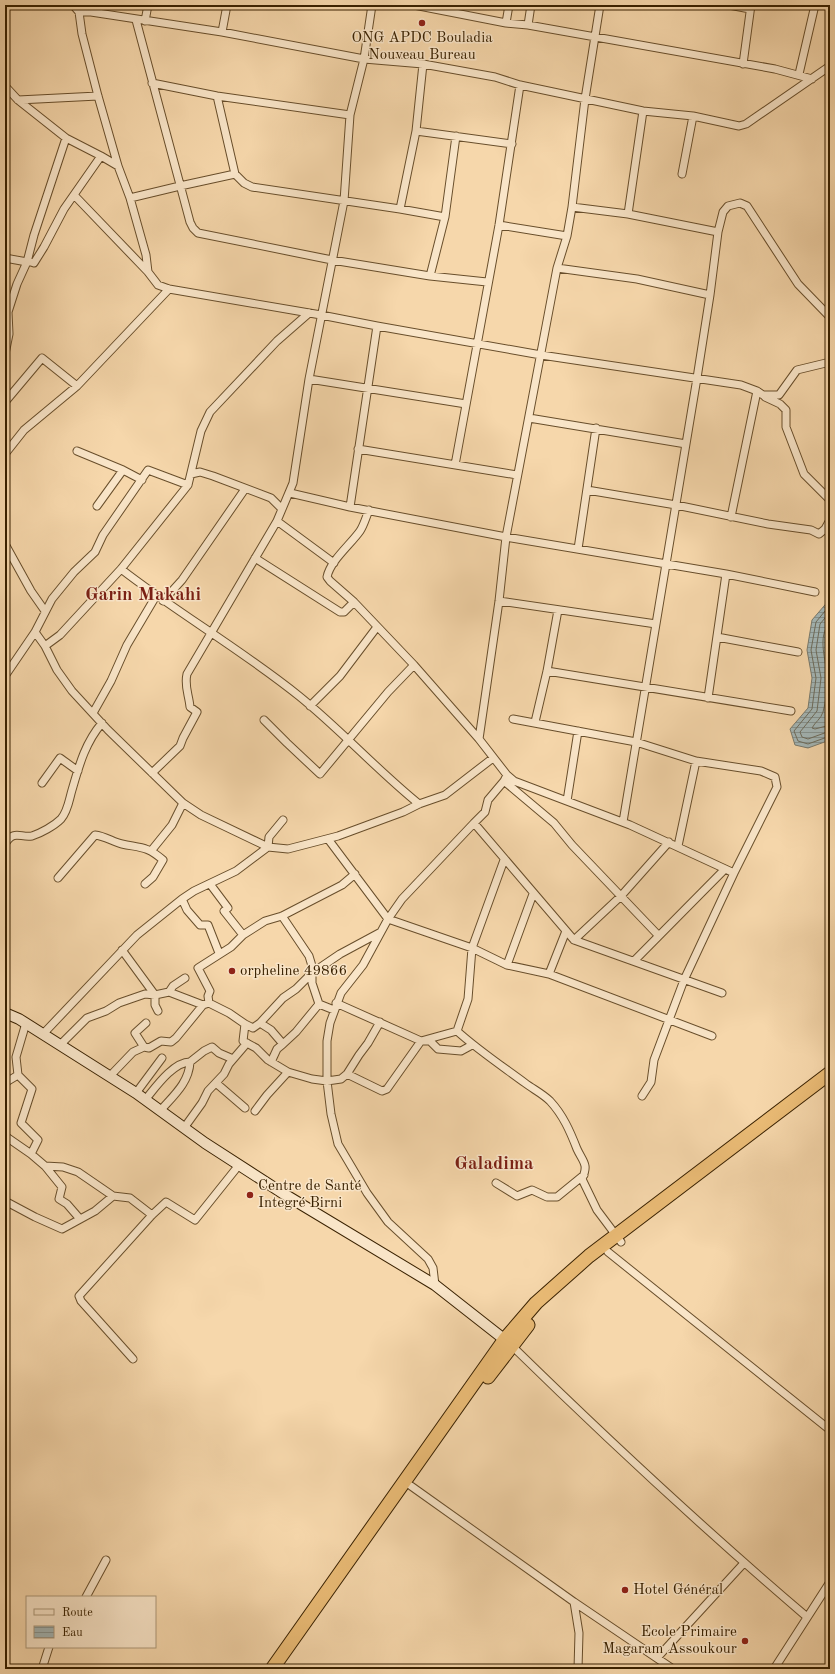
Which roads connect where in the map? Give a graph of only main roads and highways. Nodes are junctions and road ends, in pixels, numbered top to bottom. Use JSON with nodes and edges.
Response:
{"nodes":[{"id":1,"x":830,"y":1074,"type":"edge"},
{"id":2,"x":830,"y":1083,"type":"edge"},
{"id":3,"x":619,"y":1239,"type":"junction"},
{"id":4,"x":592,"y":1260,"type":"junction"},
{"id":5,"x":508,"y":1342,"type":"junction"},
{"id":6,"x":334,"y":1585,"type":"junction"},
{"id":7,"x":272,"y":1669,"type":"edge"},
{"id":8,"x":281,"y":1669,"type":"edge"}],
"edges":[{"from":1,"to":3,"type":"highway"},
{"from":2,"to":3,"type":"highway"},
{"from":3,"to":4,"type":"highway"},
{"from":3,"to":4,"type":"highway"},
{"from":4,"to":5,"type":"highway"},
{"from":5,"to":6,"type":"highway"},
{"from":5,"to":6,"type":"highway"},
{"from":6,"to":7,"type":"highway"},
{"from":6,"to":8,"type":"highway"}]}
